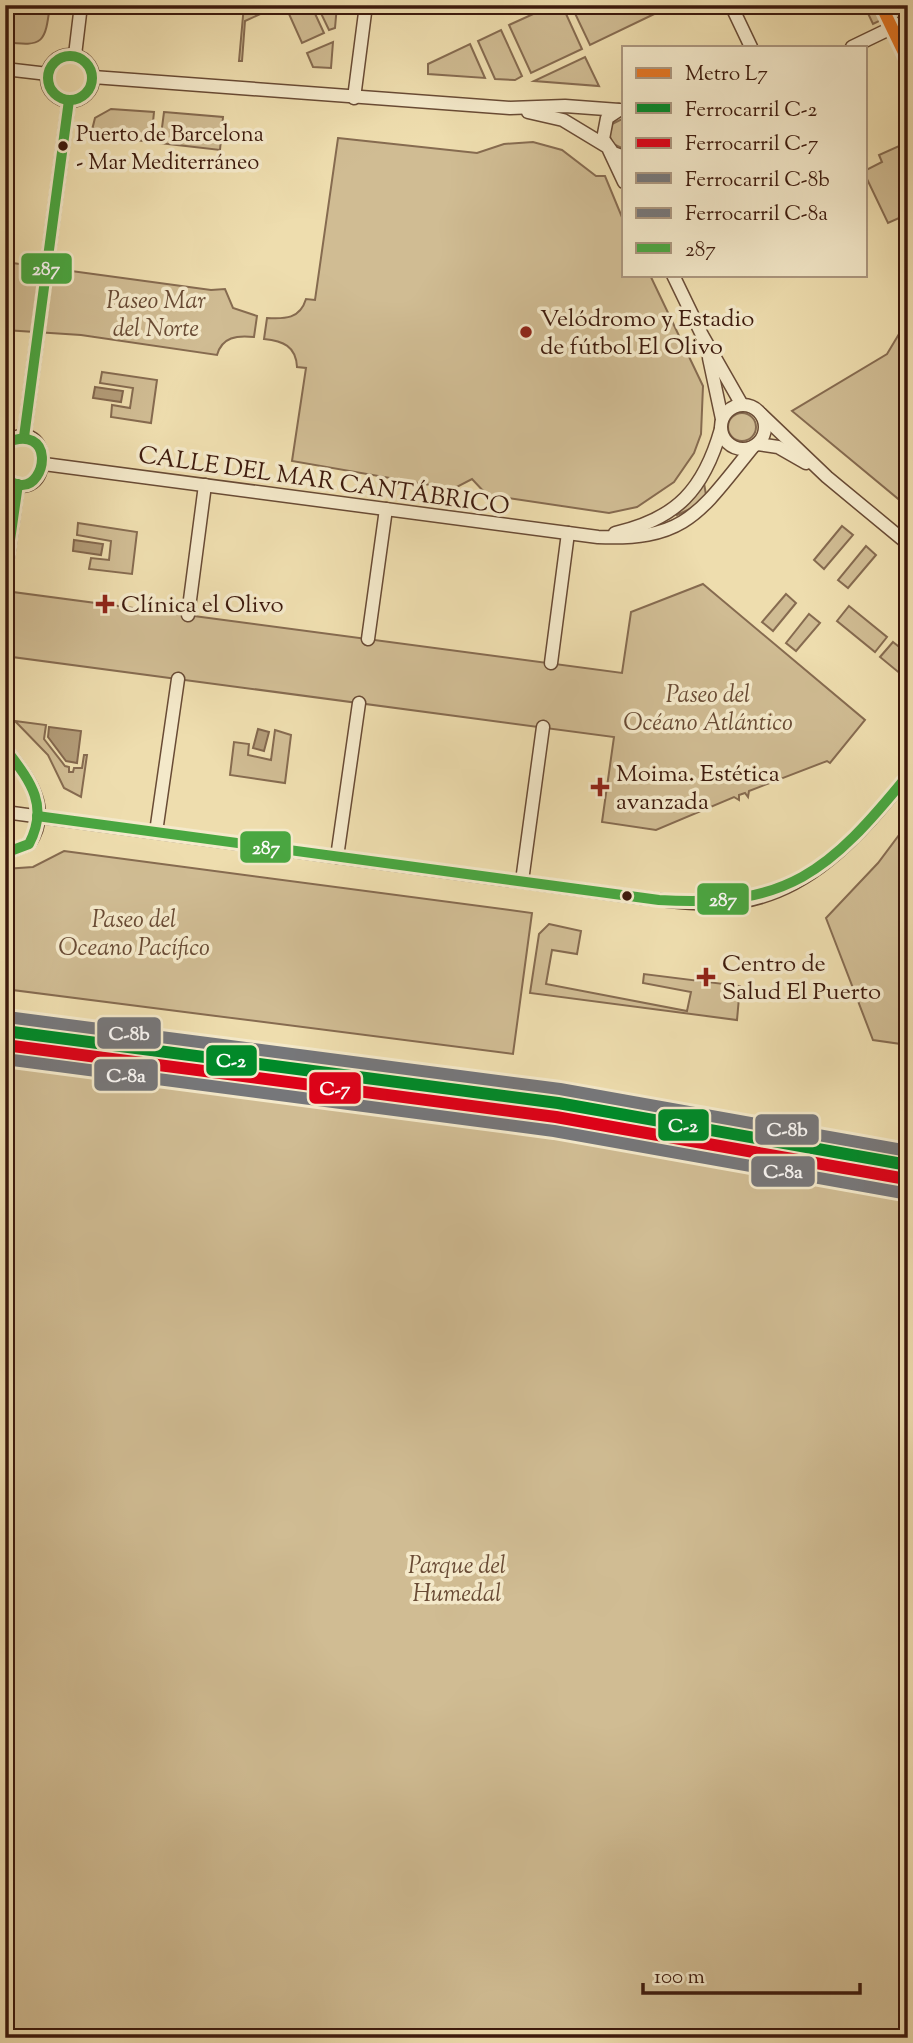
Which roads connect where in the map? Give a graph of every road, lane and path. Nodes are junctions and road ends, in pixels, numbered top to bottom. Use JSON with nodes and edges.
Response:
{"nodes":[{"id":1,"x":81,"y":5,"type":"edge"},
{"id":2,"x":366,"y":5,"type":"edge"},
{"id":3,"x":732,"y":5,"type":"edge"},
{"id":4,"x":908,"y":20,"type":"edge"},
{"id":5,"x":751,"y":46,"type":"edge"},
{"id":6,"x":854,"y":46,"type":"edge"},
{"id":7,"x":75,"y":55,"type":"junction"},
{"id":8,"x":5,"y":69,"type":"edge"},
{"id":9,"x":48,"y":74,"type":"junction"},
{"id":10,"x":93,"y":77,"type":"junction"},
{"id":11,"x":354,"y":97,"type":"junction"},
{"id":12,"x":69,"y":100,"type":"junction"},
{"id":13,"x":510,"y":108,"type":"junction"},
{"id":14,"x":621,"y":110,"type":"edge"},
{"id":15,"x":607,"y":148,"type":"junction"},
{"id":16,"x":622,"y":156,"type":"edge"},
{"id":17,"x":622,"y":178,"type":"edge"},
{"id":18,"x":673,"y":276,"type":"edge"},
{"id":19,"x":702,"y":335,"type":"junction"},
{"id":20,"x":742,"y":405,"type":"junction"},
{"id":21,"x":761,"y":414,"type":"junction"},
{"id":22,"x":722,"y":424,"type":"junction"},
{"id":23,"x":24,"y":437,"type":"junction"},
{"id":24,"x":5,"y":443,"type":"edge"},
{"id":25,"x":755,"y":446,"type":"junction"},
{"id":26,"x":44,"y":464,"type":"junction"},
{"id":27,"x":711,"y":465,"type":"junction"},
{"id":28,"x":827,"y":477,"type":"junction"},
{"id":29,"x":11,"y":481,"type":"edge"},
{"id":30,"x":205,"y":485,"type":"junction"},
{"id":31,"x":709,"y":499,"type":"junction"},
{"id":32,"x":386,"y":509,"type":"junction"},
{"id":33,"x":568,"y":533,"type":"junction"},
{"id":34,"x":598,"y":537,"type":"junction"},
{"id":35,"x":908,"y":544,"type":"edge"},
{"id":36,"x":5,"y":577,"type":"edge"},
{"id":37,"x":188,"y":615,"type":"dead end"},
{"id":38,"x":368,"y":639,"type":"dead end"},
{"id":39,"x":551,"y":663,"type":"dead end"},
{"id":40,"x":178,"y":679,"type":"dead end"},
{"id":41,"x":359,"y":703,"type":"dead end"},
{"id":42,"x":543,"y":727,"type":"dead end"},
{"id":43,"x":6,"y":751,"type":"edge"},
{"id":44,"x":908,"y":775,"type":"edge"},
{"id":45,"x":902,"y":784,"type":"edge"},
{"id":46,"x":5,"y":812,"type":"edge"},
{"id":47,"x":37,"y":816,"type":"junction"},
{"id":48,"x":156,"y":832,"type":"junction"},
{"id":49,"x":5,"y":853,"type":"edge"},
{"id":50,"x":337,"y":857,"type":"junction"},
{"id":51,"x":522,"y":881,"type":"junction"}],
"edges":[{"from":1,"to":7,"type":"street"},
{"from":2,"to":11,"type":"street"},
{"from":3,"to":5,"type":"street"},
{"from":4,"to":6,"type":"street"},
{"from":7,"to":9,"type":"street"},
{"from":7,"to":10,"type":"street"},
{"from":8,"to":9,"type":"street"},
{"from":9,"to":12,"type":"street"},
{"from":10,"to":11,"type":"street"},
{"from":10,"to":12,"type":"street"},
{"from":11,"to":13,"type":"street"},
{"from":12,"to":23,"type":"street"},
{"from":13,"to":14,"type":"street"},
{"from":13,"to":15,"type":"street"},
{"from":14,"to":15,"type":"street"},
{"from":15,"to":16,"type":"street"},
{"from":15,"to":17,"type":"street"},
{"from":18,"to":19,"type":"street"},
{"from":19,"to":20,"type":"street"},
{"from":19,"to":22,"type":"street"},
{"from":20,"to":21,"type":"street"},
{"from":20,"to":22,"type":"street"},
{"from":21,"to":25,"type":"street"},
{"from":21,"to":28,"type":"street"},
{"from":22,"to":25,"type":"street"},
{"from":22,"to":27,"type":"street","name":"CALLE DEL MAR CANTÁBRICO"},
{"from":23,"to":24,"type":"street"},
{"from":23,"to":26,"type":"street"},
{"from":25,"to":28,"type":"street"},
{"from":25,"to":31,"type":"street","name":"CALLE DEL MAR CANTÁBRICO"},
{"from":26,"to":29,"type":"street"},
{"from":26,"to":30,"type":"street","name":"CALLE DEL MAR CANTÁBRICO"},
{"from":27,"to":31,"type":"street","name":"CALLE DEL MAR CANTÁBRICO"},
{"from":27,"to":34,"type":"street","name":"CALLE DEL MAR CANTÁBRICO"},
{"from":28,"to":35,"type":"street"},
{"from":29,"to":36,"type":"street"},
{"from":30,"to":32,"type":"street","name":"CALLE DEL MAR CANTÁBRICO"},
{"from":30,"to":37,"type":"street"},
{"from":31,"to":34,"type":"street","name":"CALLE DEL MAR CANTÁBRICO"},
{"from":32,"to":33,"type":"street","name":"CALLE DEL MAR CANTÁBRICO"},
{"from":32,"to":38,"type":"street"},
{"from":33,"to":34,"type":"street","name":"CALLE DEL MAR CANTÁBRICO"},
{"from":33,"to":39,"type":"street"},
{"from":40,"to":48,"type":"street"},
{"from":41,"to":50,"type":"street"},
{"from":42,"to":51,"type":"street"},
{"from":43,"to":47,"type":"street"},
{"from":44,"to":45,"type":"street"},
{"from":45,"to":51,"type":"street"},
{"from":46,"to":47,"type":"street"},
{"from":47,"to":48,"type":"street"},
{"from":47,"to":49,"type":"street"},
{"from":48,"to":50,"type":"street"},
{"from":50,"to":51,"type":"street"}]}
